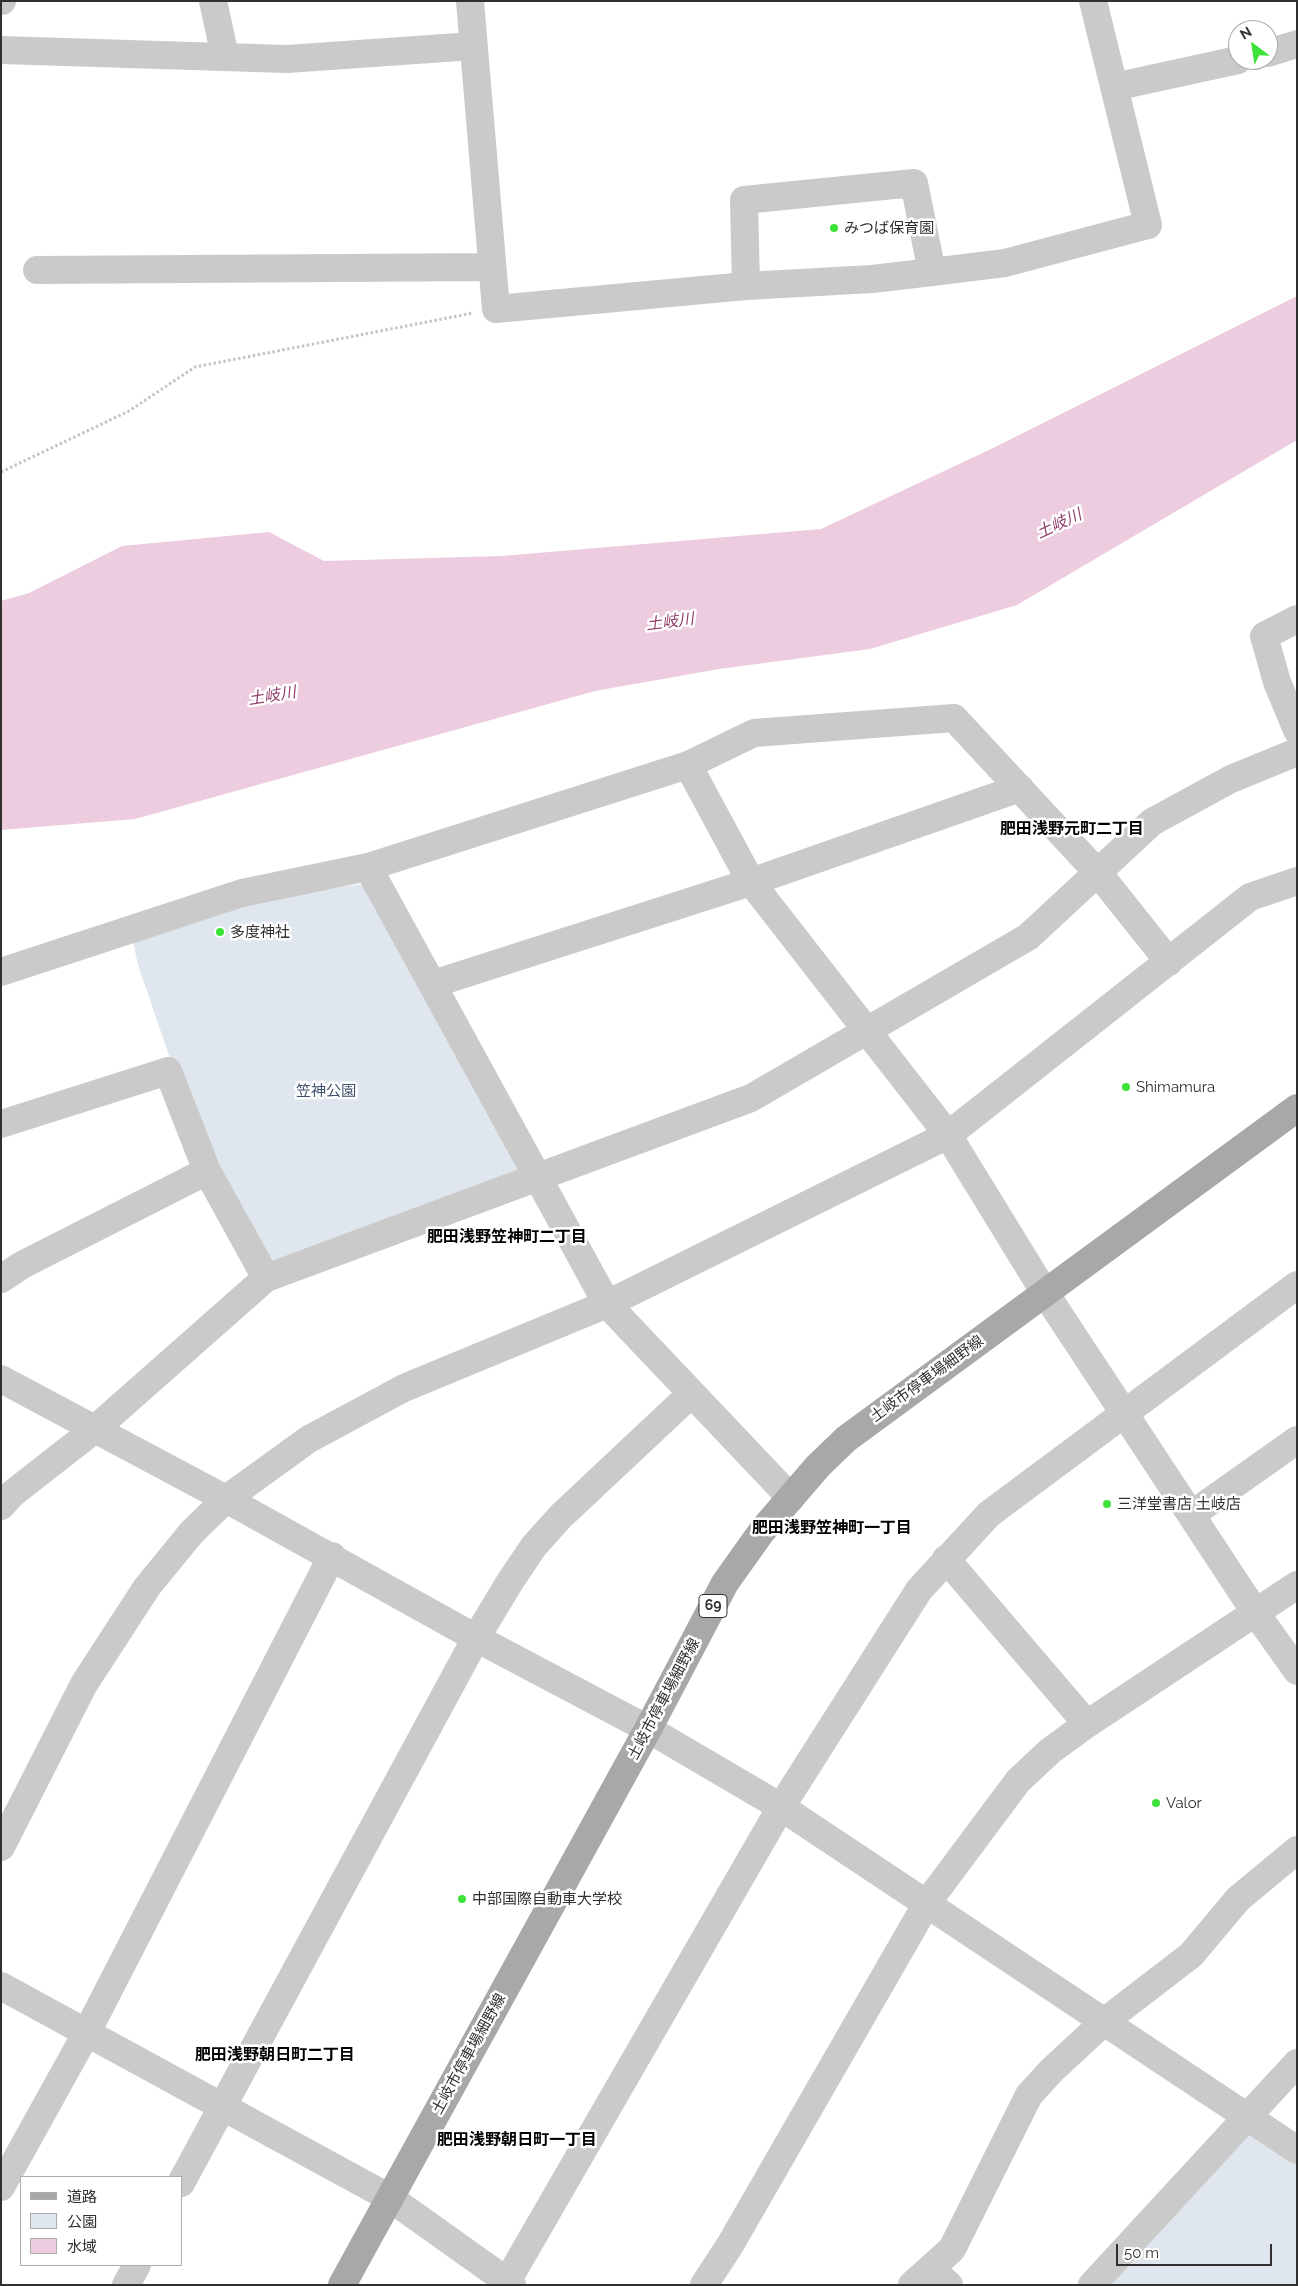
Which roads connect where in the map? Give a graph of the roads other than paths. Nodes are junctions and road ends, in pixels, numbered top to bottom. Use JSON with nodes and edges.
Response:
{"nodes":[{"id":1,"x":213,"y":1,"type":"edge"},
{"id":2,"x":470,"y":1,"type":"edge"},
{"id":3,"x":1093,"y":1,"type":"edge"},
{"id":4,"x":1297,"y":44,"type":"edge"},
{"id":5,"x":473,"y":46,"type":"junction"},
{"id":6,"x":1,"y":50,"type":"edge"},
{"id":7,"x":1278,"y":50,"type":"edge"},
{"id":8,"x":225,"y":56,"type":"junction"},
{"id":9,"x":1228,"y":62,"type":"edge"},
{"id":10,"x":1114,"y":86,"type":"junction"},
{"id":11,"x":492,"y":267,"type":"junction"},
{"id":12,"x":37,"y":270,"type":"dead end"},
{"id":13,"x":932,"y":272,"type":"junction"},
{"id":14,"x":746,"y":286,"type":"junction"},
{"id":15,"x":1297,"y":619,"type":"edge"},
{"id":16,"x":1297,"y":730,"type":"edge"},
{"id":17,"x":1297,"y":752,"type":"edge"},
{"id":18,"x":688,"y":765,"type":"junction"},
{"id":19,"x":1020,"y":788,"type":"junction"},
{"id":20,"x":368,"y":868,"type":"junction"},
{"id":21,"x":1099,"y":874,"type":"junction"},
{"id":22,"x":1297,"y":881,"type":"edge"},
{"id":23,"x":751,"y":882,"type":"junction"},
{"id":24,"x":1169,"y":962,"type":"junction"},
{"id":25,"x":1,"y":972,"type":"edge"},
{"id":26,"x":433,"y":984,"type":"junction"},
{"id":27,"x":866,"y":1032,"type":"junction"},
{"id":28,"x":1297,"y":1108,"type":"edge"},
{"id":29,"x":1,"y":1124,"type":"edge"},
{"id":30,"x":948,"y":1135,"type":"junction"},
{"id":31,"x":208,"y":1170,"type":"junction"},
{"id":32,"x":538,"y":1178,"type":"junction"},
{"id":33,"x":266,"y":1278,"type":"junction"},
{"id":34,"x":1,"y":1279,"type":"edge"},
{"id":35,"x":1297,"y":1285,"type":"edge"},
{"id":36,"x":1045,"y":1293,"type":"junction"},
{"id":37,"x":607,"y":1304,"type":"junction"},
{"id":38,"x":1,"y":1379,"type":"edge"},
{"id":39,"x":691,"y":1394,"type":"junction"},
{"id":40,"x":1124,"y":1412,"type":"junction"},
{"id":41,"x":95,"y":1429,"type":"junction"},
{"id":42,"x":1297,"y":1440,"type":"edge"},
{"id":43,"x":226,"y":1498,"type":"junction"},
{"id":44,"x":791,"y":1498,"type":"junction"},
{"id":45,"x":1,"y":1506,"type":"edge"},
{"id":46,"x":1191,"y":1515,"type":"junction"},
{"id":47,"x":332,"y":1556,"type":"junction"},
{"id":48,"x":946,"y":1559,"type":"junction"},
{"id":49,"x":1297,"y":1585,"type":"edge"},
{"id":50,"x":1255,"y":1612,"type":"junction"},
{"id":51,"x":476,"y":1638,"type":"junction"},
{"id":52,"x":1297,"y":1672,"type":"edge"},
{"id":53,"x":1087,"y":1724,"type":"junction"},
{"id":54,"x":648,"y":1729,"type":"junction"},
{"id":55,"x":781,"y":1807,"type":"junction"},
{"id":56,"x":1,"y":1847,"type":"edge"},
{"id":57,"x":1297,"y":1850,"type":"edge"},
{"id":58,"x":926,"y":1902,"type":"junction"},
{"id":59,"x":1,"y":1986,"type":"edge"},
{"id":60,"x":1105,"y":2020,"type":"junction"},
{"id":61,"x":86,"y":2032,"type":"junction"},
{"id":62,"x":1297,"y":2063,"type":"edge"},
{"id":63,"x":223,"y":2107,"type":"junction"},
{"id":64,"x":1246,"y":2118,"type":"junction"},
{"id":65,"x":1297,"y":2150,"type":"edge"},
{"id":66,"x":182,"y":2181,"type":"edge"},
{"id":67,"x":1,"y":2187,"type":"edge"},
{"id":68,"x":390,"y":2198,"type":"junction"},
{"id":69,"x":136,"y":2266,"type":"edge"},
{"id":70,"x":931,"y":2280,"type":"edge"},
{"id":71,"x":508,"y":2284,"type":"edge"},
{"id":72,"x":126,"y":2285,"type":"edge"},
{"id":73,"x":342,"y":2285,"type":"edge"},
{"id":74,"x":704,"y":2285,"type":"edge"},
{"id":75,"x":1092,"y":2285,"type":"edge"}],
"edges":[{"from":1,"to":8,"type":"street"},
{"from":2,"to":5,"type":"street"},
{"from":3,"to":10,"type":"street"},
{"from":4,"to":7,"type":"street"},
{"from":5,"to":8,"type":"street"},
{"from":5,"to":11,"type":"street"},
{"from":6,"to":8,"type":"street"},
{"from":9,"to":10,"type":"street"},
{"from":10,"to":13,"type":"street"},
{"from":11,"to":12,"type":"street"},
{"from":11,"to":14,"type":"street"},
{"from":13,"to":14,"type":"street"},
{"from":13,"to":14,"type":"street"},
{"from":15,"to":16,"type":"street"},
{"from":17,"to":21,"type":"street"},
{"from":18,"to":19,"type":"street"},
{"from":18,"to":20,"type":"street"},
{"from":18,"to":23,"type":"street"},
{"from":19,"to":21,"type":"street"},
{"from":19,"to":23,"type":"street"},
{"from":20,"to":25,"type":"street"},
{"from":20,"to":26,"type":"street"},
{"from":21,"to":24,"type":"street"},
{"from":21,"to":27,"type":"street"},
{"from":22,"to":24,"type":"street"},
{"from":23,"to":26,"type":"street"},
{"from":23,"to":27,"type":"street"},
{"from":24,"to":30,"type":"street"},
{"from":26,"to":32,"type":"street"},
{"from":27,"to":30,"type":"street"},
{"from":27,"to":32,"type":"street"},
{"from":28,"to":36,"type":"main road","name":"土岐市停車場細野線","number":"69"},
{"from":29,"to":31,"type":"street"},
{"from":30,"to":36,"type":"street"},
{"from":30,"to":37,"type":"street"},
{"from":31,"to":33,"type":"street"},
{"from":31,"to":34,"type":"street"},
{"from":32,"to":33,"type":"street"},
{"from":32,"to":37,"type":"street"},
{"from":33,"to":41,"type":"street"},
{"from":35,"to":40,"type":"street"},
{"from":36,"to":40,"type":"street"},
{"from":36,"to":44,"type":"main road","name":"土岐市停車場細野線","number":"69"},
{"from":37,"to":39,"type":"street"},
{"from":37,"to":43,"type":"street"},
{"from":38,"to":41,"type":"street"},
{"from":39,"to":44,"type":"street"},
{"from":39,"to":51,"type":"street"},
{"from":40,"to":46,"type":"street"},
{"from":40,"to":48,"type":"street"},
{"from":41,"to":43,"type":"street"},
{"from":41,"to":45,"type":"street"},
{"from":42,"to":46,"type":"street"},
{"from":43,"to":47,"type":"street"},
{"from":43,"to":56,"type":"street"},
{"from":44,"to":54,"type":"main road","name":"土岐市停車場細野線","number":"69"},
{"from":46,"to":50,"type":"street"},
{"from":47,"to":51,"type":"street"},
{"from":47,"to":61,"type":"street"},
{"from":48,"to":53,"type":"street"},
{"from":48,"to":55,"type":"street"},
{"from":49,"to":50,"type":"street"},
{"from":50,"to":52,"type":"street"},
{"from":50,"to":53,"type":"street"},
{"from":51,"to":54,"type":"street"},
{"from":51,"to":63,"type":"street"},
{"from":53,"to":58,"type":"street"},
{"from":54,"to":55,"type":"street"},
{"from":54,"to":68,"type":"main road","name":"土岐市停車場細野線","number":"69"},
{"from":55,"to":58,"type":"street"},
{"from":55,"to":71,"type":"street"},
{"from":57,"to":60,"type":"street"},
{"from":58,"to":60,"type":"street"},
{"from":58,"to":74,"type":"street"},
{"from":59,"to":61,"type":"street"},
{"from":60,"to":64,"type":"street"},
{"from":60,"to":70,"type":"street"},
{"from":61,"to":63,"type":"street"},
{"from":61,"to":67,"type":"street"},
{"from":62,"to":64,"type":"street"},
{"from":63,"to":66,"type":"street"},
{"from":63,"to":68,"type":"street"},
{"from":64,"to":65,"type":"street"},
{"from":64,"to":75,"type":"street"},
{"from":68,"to":71,"type":"street"},
{"from":68,"to":73,"type":"main road","name":"土岐市停車場細野線","number":"69"},
{"from":69,"to":72,"type":"street"}]}
